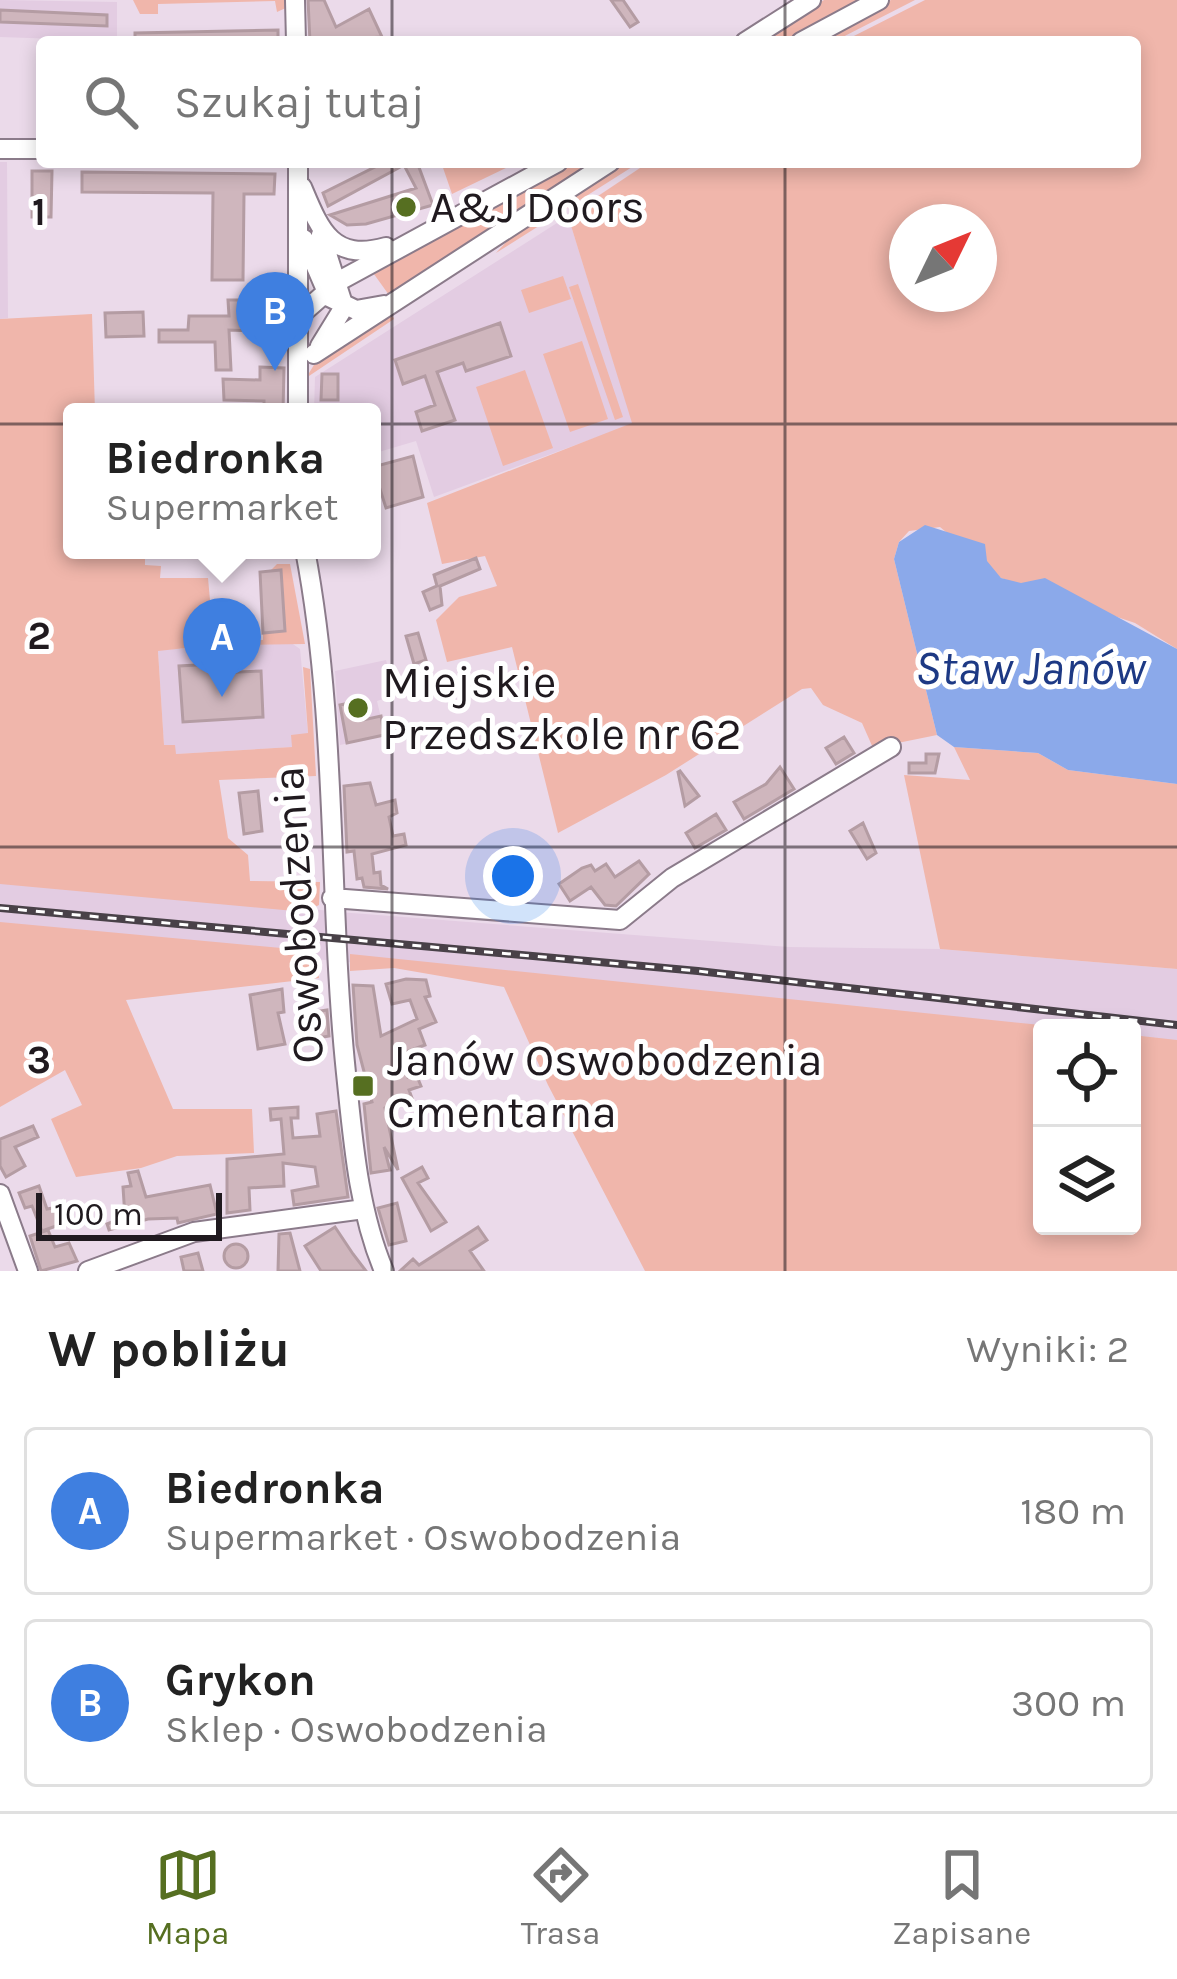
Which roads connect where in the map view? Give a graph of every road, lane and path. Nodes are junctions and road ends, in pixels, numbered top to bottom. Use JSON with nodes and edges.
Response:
{"nodes":[{"id":1,"x":295,"y":0,"type":"edge"},
{"id":2,"x":811,"y":0,"type":"edge"},
{"id":3,"x":879,"y":0,"type":"edge"},
{"id":4,"x":296,"y":36,"type":"edge"},
{"id":5,"x":754,"y":36,"type":"edge"},
{"id":6,"x":812,"y":36,"type":"edge"},
{"id":7,"x":0,"y":149,"type":"edge"},
{"id":8,"x":36,"y":149,"type":"edge"},
{"id":9,"x":547,"y":168,"type":"edge"},
{"id":10,"x":601,"y":168,"type":"edge"},
{"id":11,"x":298,"y":169,"type":"edge"},
{"id":12,"x":299,"y":224,"type":"junction"},
{"id":13,"x":321,"y":234,"type":"junction"},
{"id":14,"x":419,"y":236,"type":"junction"},
{"id":15,"x":331,"y":286,"type":"junction"},
{"id":16,"x":388,"y":304,"type":"junction"},
{"id":17,"x":344,"y":307,"type":"junction"},
{"id":18,"x":298,"y":317,"type":"junction"},
{"id":19,"x":307,"y":361,"type":"junction"},
{"id":20,"x":300,"y":403,"type":"edge"},
{"id":21,"x":306,"y":559,"type":"edge"},
{"id":22,"x":892,"y":747,"type":"dead end"},
{"id":23,"x":332,"y":898,"type":"junction"},
{"id":24,"x":0,"y":1194,"type":"edge"},
{"id":25,"x":364,"y":1210,"type":"junction"},
{"id":26,"x":28,"y":1271,"type":"edge"},
{"id":27,"x":88,"y":1271,"type":"edge"},
{"id":28,"x":385,"y":1271,"type":"edge"}],
"edges":[{"from":1,"to":4,"type":"street"},
{"from":2,"to":5,"type":"street"},
{"from":3,"to":6,"type":"street"},
{"from":7,"to":8,"type":"street"},
{"from":9,"to":14,"type":"street"},
{"from":10,"to":16,"type":"street"},
{"from":11,"to":12,"type":"street"},
{"from":11,"to":13,"type":"street"},
{"from":12,"to":15,"type":"street"},
{"from":12,"to":18,"type":"street"},
{"from":13,"to":14,"type":"street"},
{"from":13,"to":15,"type":"street"},
{"from":14,"to":15,"type":"street"},
{"from":15,"to":17,"type":"street"},
{"from":15,"to":18,"type":"street"},
{"from":16,"to":17,"type":"street"},
{"from":16,"to":19,"type":"street"},
{"from":17,"to":19,"type":"street"},
{"from":18,"to":19,"type":"street"},
{"from":19,"to":20,"type":"street"},
{"from":21,"to":23,"type":"street","name":"Oswobodzenia"},
{"from":22,"to":23,"type":"street"},
{"from":23,"to":25,"type":"street","name":"Oswobodzenia"},
{"from":24,"to":26,"type":"street"},
{"from":25,"to":27,"type":"street"},
{"from":25,"to":28,"type":"street","name":"Oswobodzenia"}]}
